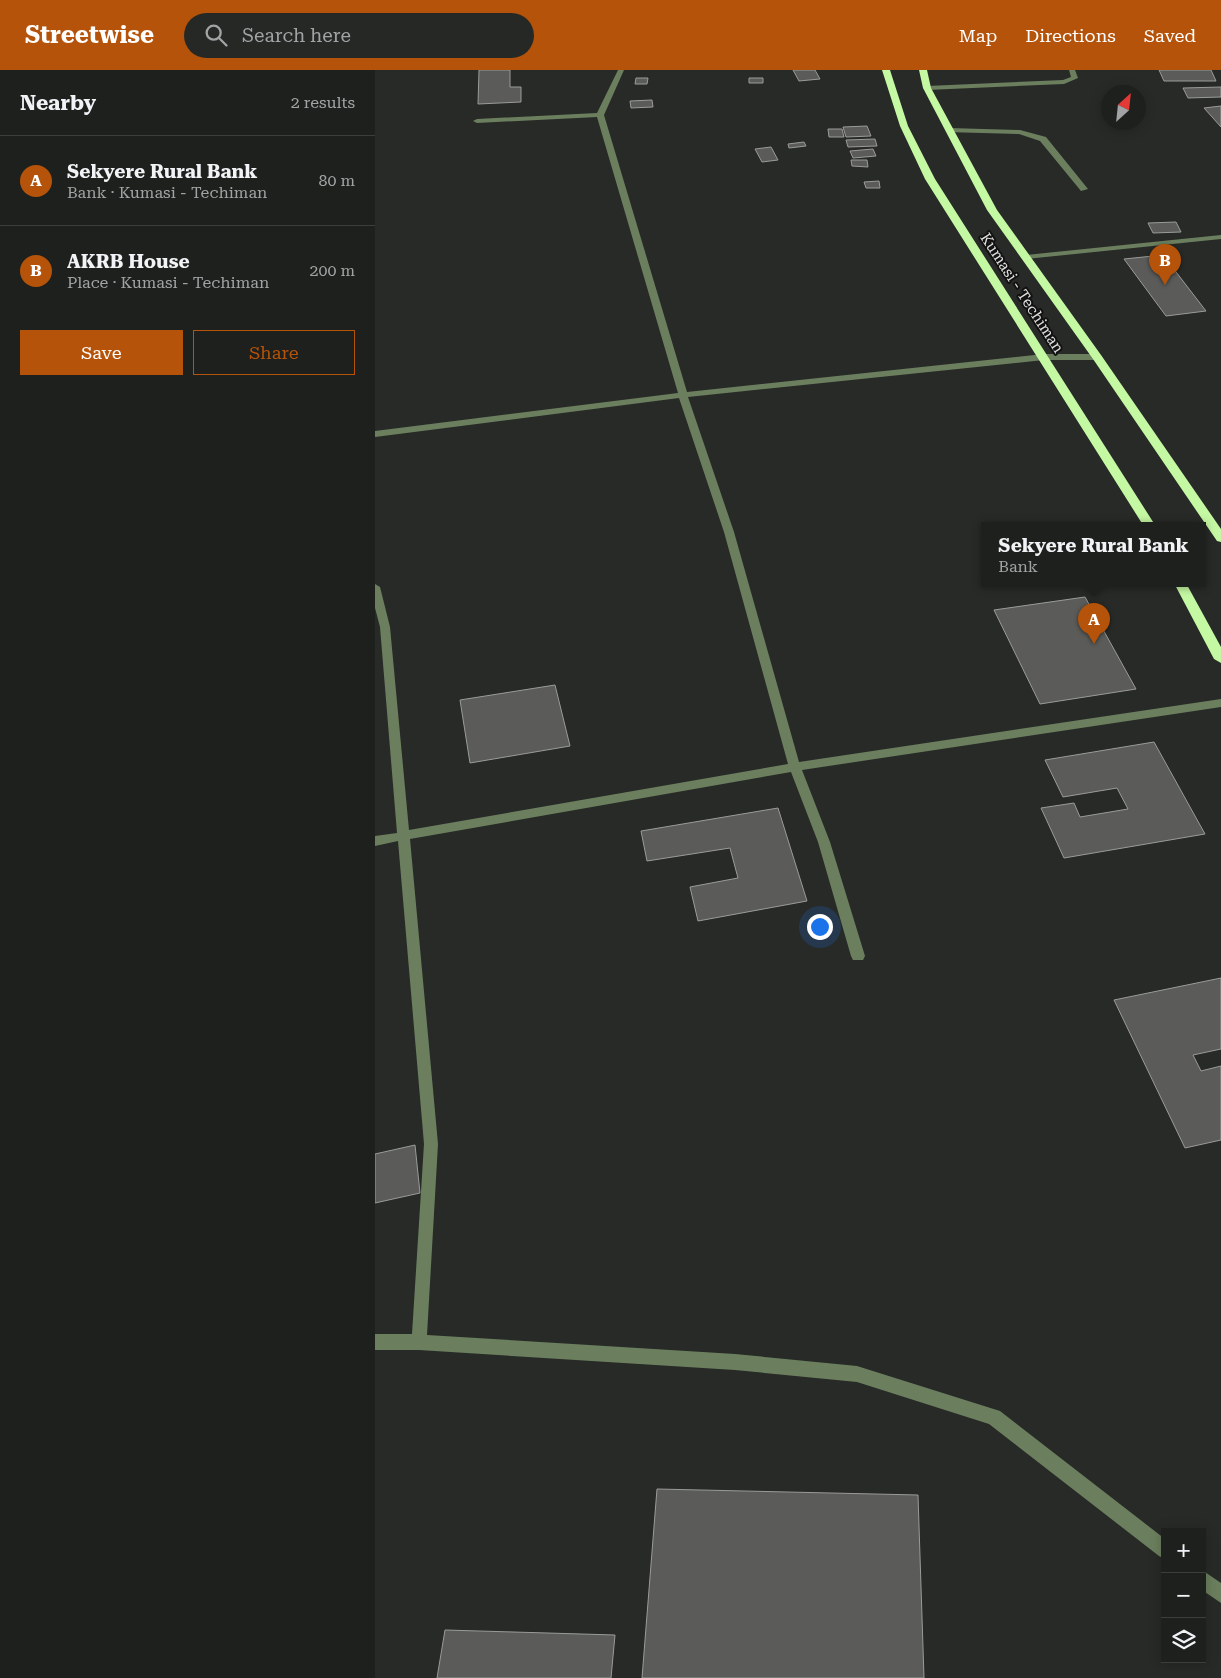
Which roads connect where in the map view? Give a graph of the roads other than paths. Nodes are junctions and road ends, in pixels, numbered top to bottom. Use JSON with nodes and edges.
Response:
{"nodes":[{"id":1,"x":621,"y":70,"type":"edge"},
{"id":2,"x":886,"y":70,"type":"edge"},
{"id":3,"x":923,"y":70,"type":"edge"},
{"id":4,"x":1072,"y":70,"type":"edge"},
{"id":5,"x":927,"y":88,"type":"junction"},
{"id":6,"x":600,"y":115,"type":"junction"},
{"id":7,"x":477,"y":121,"type":"dead end"},
{"id":8,"x":949,"y":130,"type":"junction"},
{"id":9,"x":1084,"y":189,"type":"dead end"},
{"id":10,"x":1221,"y":237,"type":"edge"},
{"id":11,"x":1025,"y":257,"type":"junction"},
{"id":12,"x":1044,"y":357,"type":"junction"},
{"id":13,"x":1097,"y":357,"type":"junction"},
{"id":14,"x":683,"y":395,"type":"junction"},
{"id":15,"x":375,"y":434,"type":"edge"},
{"id":16,"x":1147,"y":522,"type":"edge"},
{"id":17,"x":1221,"y":538,"type":"edge"},
{"id":18,"x":375,"y":587,"type":"edge"},
{"id":19,"x":1183,"y":587,"type":"edge"},
{"id":20,"x":1221,"y":658,"type":"edge"},
{"id":21,"x":1221,"y":703,"type":"edge"},
{"id":22,"x":795,"y":767,"type":"junction"},
{"id":23,"x":403,"y":836,"type":"junction"},
{"id":24,"x":375,"y":841,"type":"edge"},
{"id":25,"x":858,"y":956,"type":"dead end"},
{"id":26,"x":375,"y":1342,"type":"edge"},
{"id":27,"x":419,"y":1342,"type":"junction"},
{"id":28,"x":1161,"y":1547,"type":"edge"},
{"id":29,"x":1206,"y":1582,"type":"edge"},
{"id":30,"x":1221,"y":1594,"type":"edge"}],
"edges":[{"from":1,"to":6,"type":"street"},
{"from":2,"to":12,"type":"highway","name":"Kumasi - Techiman"},
{"from":3,"to":5,"type":"highway"},
{"from":4,"to":5,"type":"street"},
{"from":5,"to":8,"type":"highway"},
{"from":6,"to":7,"type":"street"},
{"from":6,"to":14,"type":"street"},
{"from":8,"to":9,"type":"street"},
{"from":8,"to":11,"type":"highway"},
{"from":10,"to":11,"type":"street"},
{"from":11,"to":13,"type":"highway"},
{"from":12,"to":13,"type":"street"},
{"from":12,"to":14,"type":"street"},
{"from":12,"to":16,"type":"highway","name":"Kumasi - Techiman"},
{"from":13,"to":17,"type":"highway"},
{"from":14,"to":15,"type":"street"},
{"from":14,"to":22,"type":"street"},
{"from":18,"to":23,"type":"street"},
{"from":19,"to":20,"type":"highway"},
{"from":21,"to":22,"type":"street"},
{"from":22,"to":23,"type":"street"},
{"from":22,"to":25,"type":"street"},
{"from":23,"to":24,"type":"street"},
{"from":23,"to":27,"type":"street"},
{"from":26,"to":27,"type":"street"},
{"from":27,"to":28,"type":"street"},
{"from":29,"to":30,"type":"street"}]}
